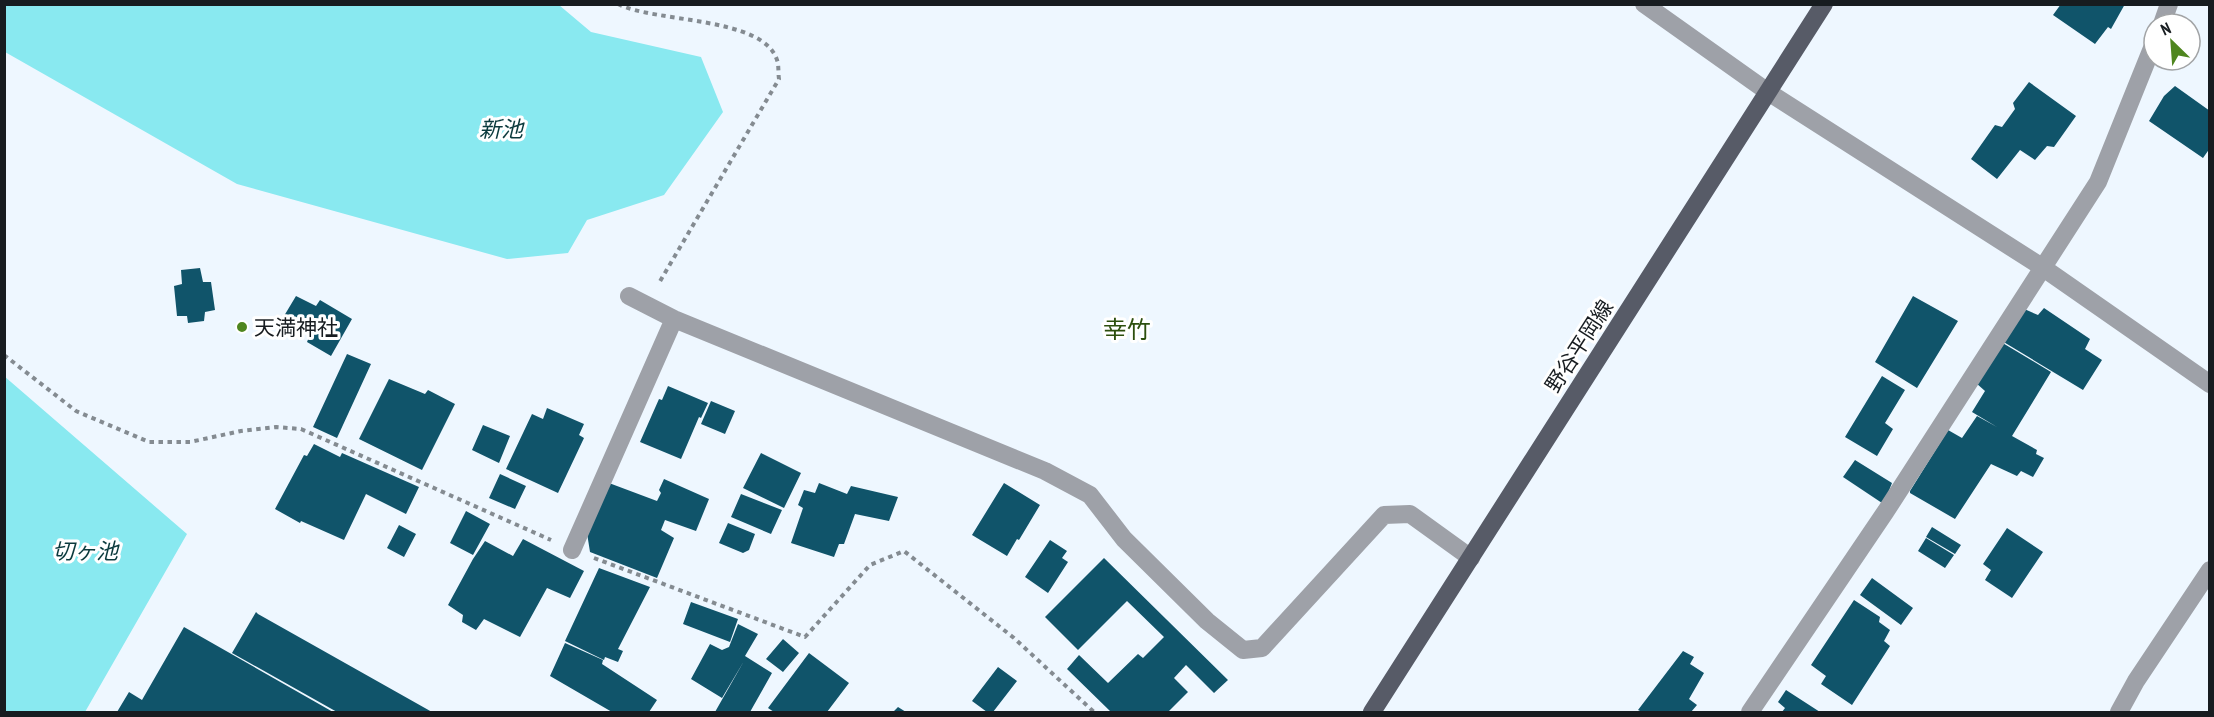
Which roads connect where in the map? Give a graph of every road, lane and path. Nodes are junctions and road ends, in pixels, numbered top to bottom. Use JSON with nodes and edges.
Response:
{"nodes":[{"id":1,"x":618,"y":4,"type":"edge"},
{"id":2,"x":1644,"y":4,"type":"edge"},
{"id":3,"x":1824,"y":4,"type":"edge"},
{"id":4,"x":2142,"y":72,"type":"edge"},
{"id":5,"x":1768,"y":92,"type":"junction"},
{"id":6,"x":2042,"y":267,"type":"junction"},
{"id":7,"x":629,"y":296,"type":"dead end"},
{"id":8,"x":646,"y":304,"type":"junction"},
{"id":9,"x":674,"y":319,"type":"junction"},
{"id":10,"x":2210,"y":384,"type":"edge"},
{"id":11,"x":572,"y":550,"type":"dead end"},
{"id":12,"x":1471,"y":558,"type":"junction"},
{"id":13,"x":2210,"y":570,"type":"edge"},
{"id":14,"x":1372,"y":712,"type":"edge"},
{"id":15,"x":1750,"y":712,"type":"edge"},
{"id":16,"x":2120,"y":712,"type":"edge"}],
"edges":[{"from":1,"to":8,"type":"path"},
{"from":2,"to":5,"type":"street"},
{"from":3,"to":5,"type":"main road","name":"野谷平岡線"},
{"from":4,"to":6,"type":"street"},
{"from":5,"to":6,"type":"street"},
{"from":5,"to":12,"type":"main road","name":"野谷平岡線"},
{"from":6,"to":10,"type":"street"},
{"from":6,"to":15,"type":"street"},
{"from":7,"to":8,"type":"street"},
{"from":8,"to":9,"type":"street"},
{"from":9,"to":11,"type":"street"},
{"from":9,"to":12,"type":"street"},
{"from":12,"to":14,"type":"main road","name":"野谷平岡線"},
{"from":13,"to":16,"type":"street"}]}
